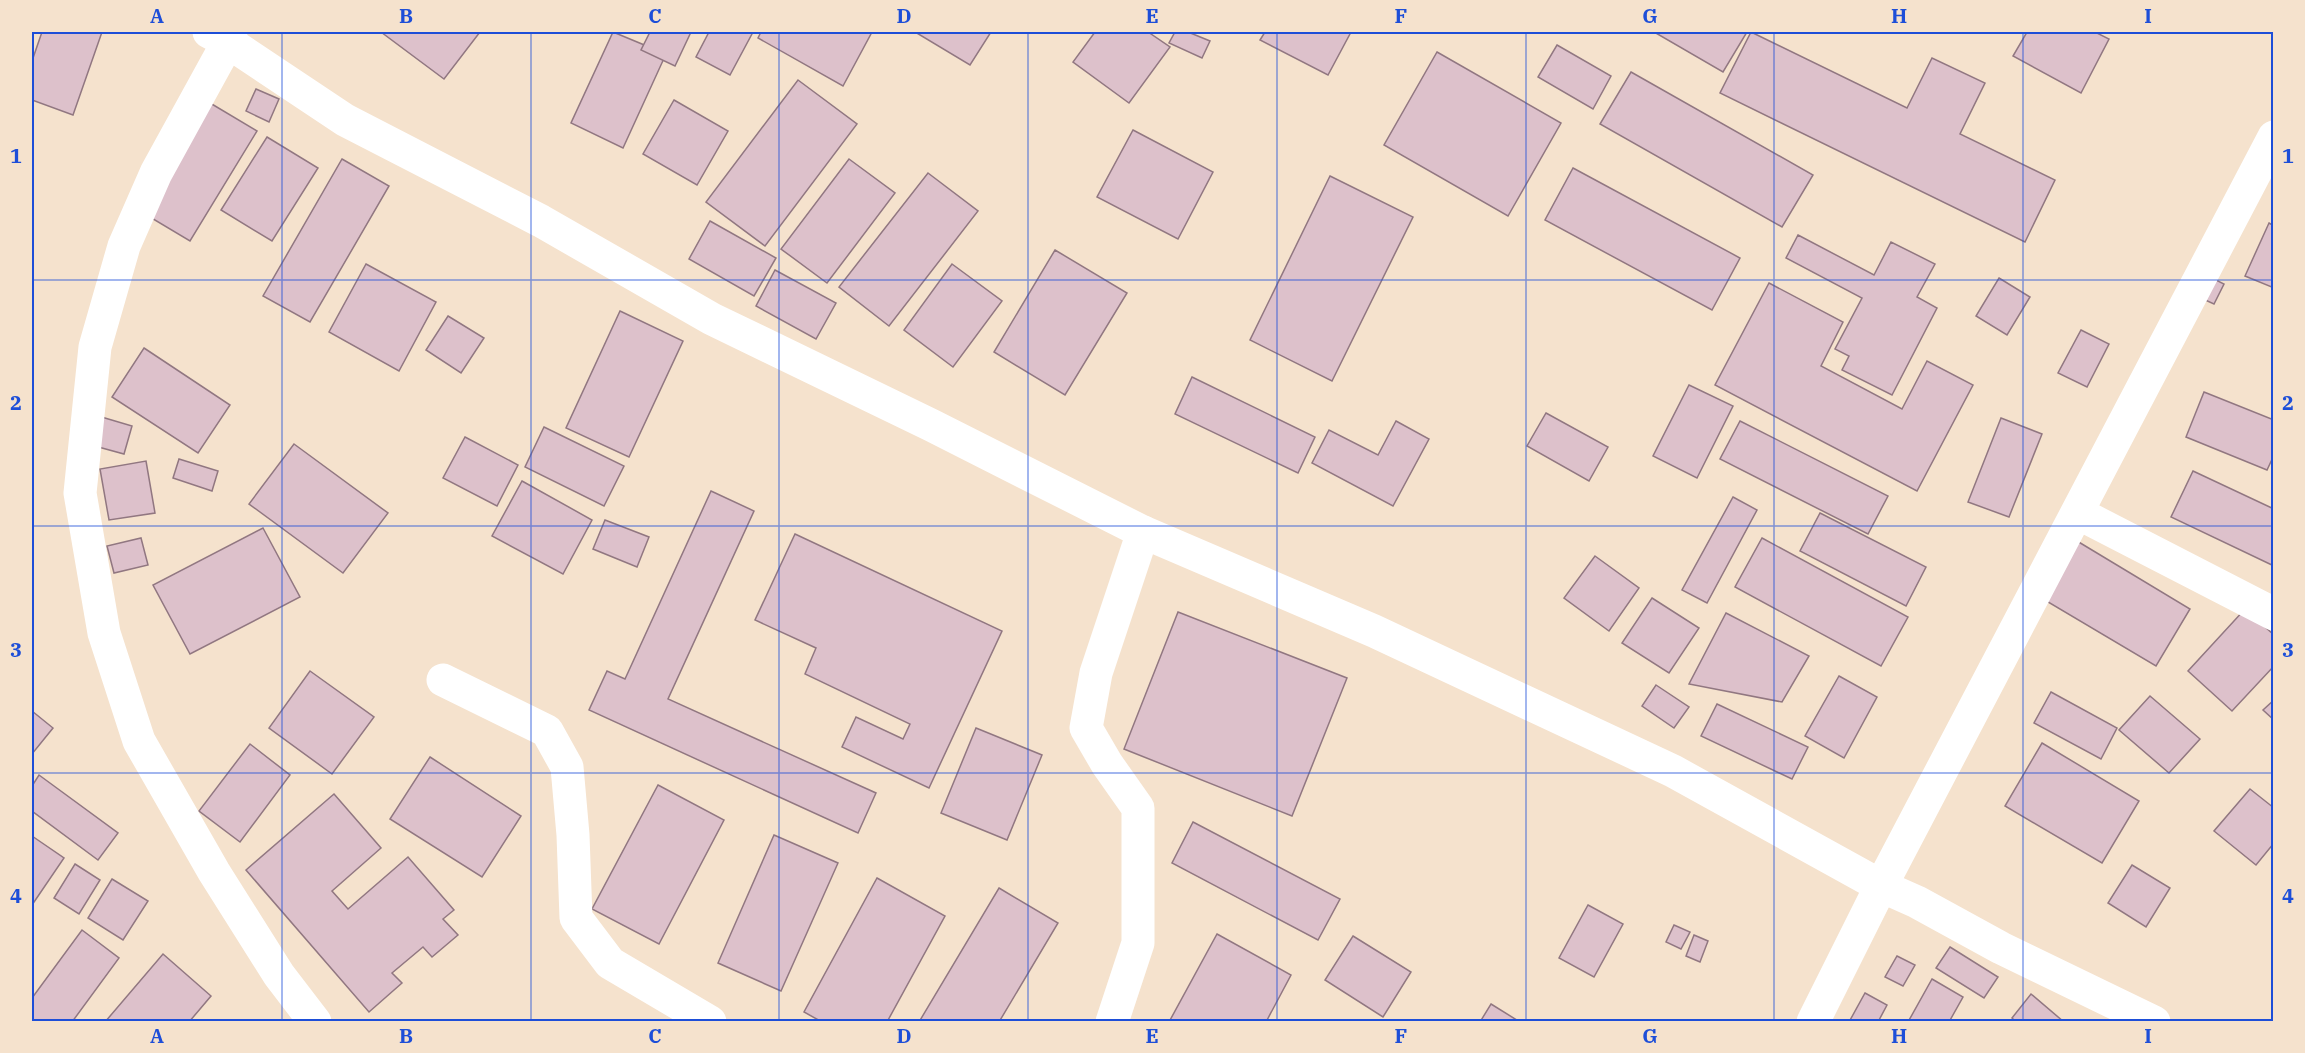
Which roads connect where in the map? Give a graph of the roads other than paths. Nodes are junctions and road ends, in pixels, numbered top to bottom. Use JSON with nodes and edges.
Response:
{"nodes":[{"id":1,"x":222,"y":35,"type":"edge"},
{"id":2,"x":2274,"y":137,"type":"edge"},
{"id":3,"x":2078,"y":513,"type":"junction"},
{"id":4,"x":1143,"y":532,"type":"junction"},
{"id":5,"x":2274,"y":614,"type":"edge"},
{"id":6,"x":443,"y":680,"type":"dead end"},
{"id":7,"x":1881,"y":886,"type":"junction"},
{"id":8,"x":315,"y":1022,"type":"edge"},
{"id":9,"x":710,"y":1022,"type":"edge"},
{"id":10,"x":1112,"y":1022,"type":"edge"},
{"id":11,"x":1813,"y":1022,"type":"edge"},
{"id":12,"x":2154,"y":1022,"type":"edge"}],
"edges":[{"from":1,"to":4,"type":"street"},
{"from":1,"to":8,"type":"street"},
{"from":2,"to":3,"type":"street"},
{"from":3,"to":5,"type":"street"},
{"from":3,"to":7,"type":"street"},
{"from":4,"to":7,"type":"street"},
{"from":4,"to":10,"type":"street"},
{"from":6,"to":9,"type":"street"},
{"from":7,"to":11,"type":"street"},
{"from":7,"to":12,"type":"street"}]}
